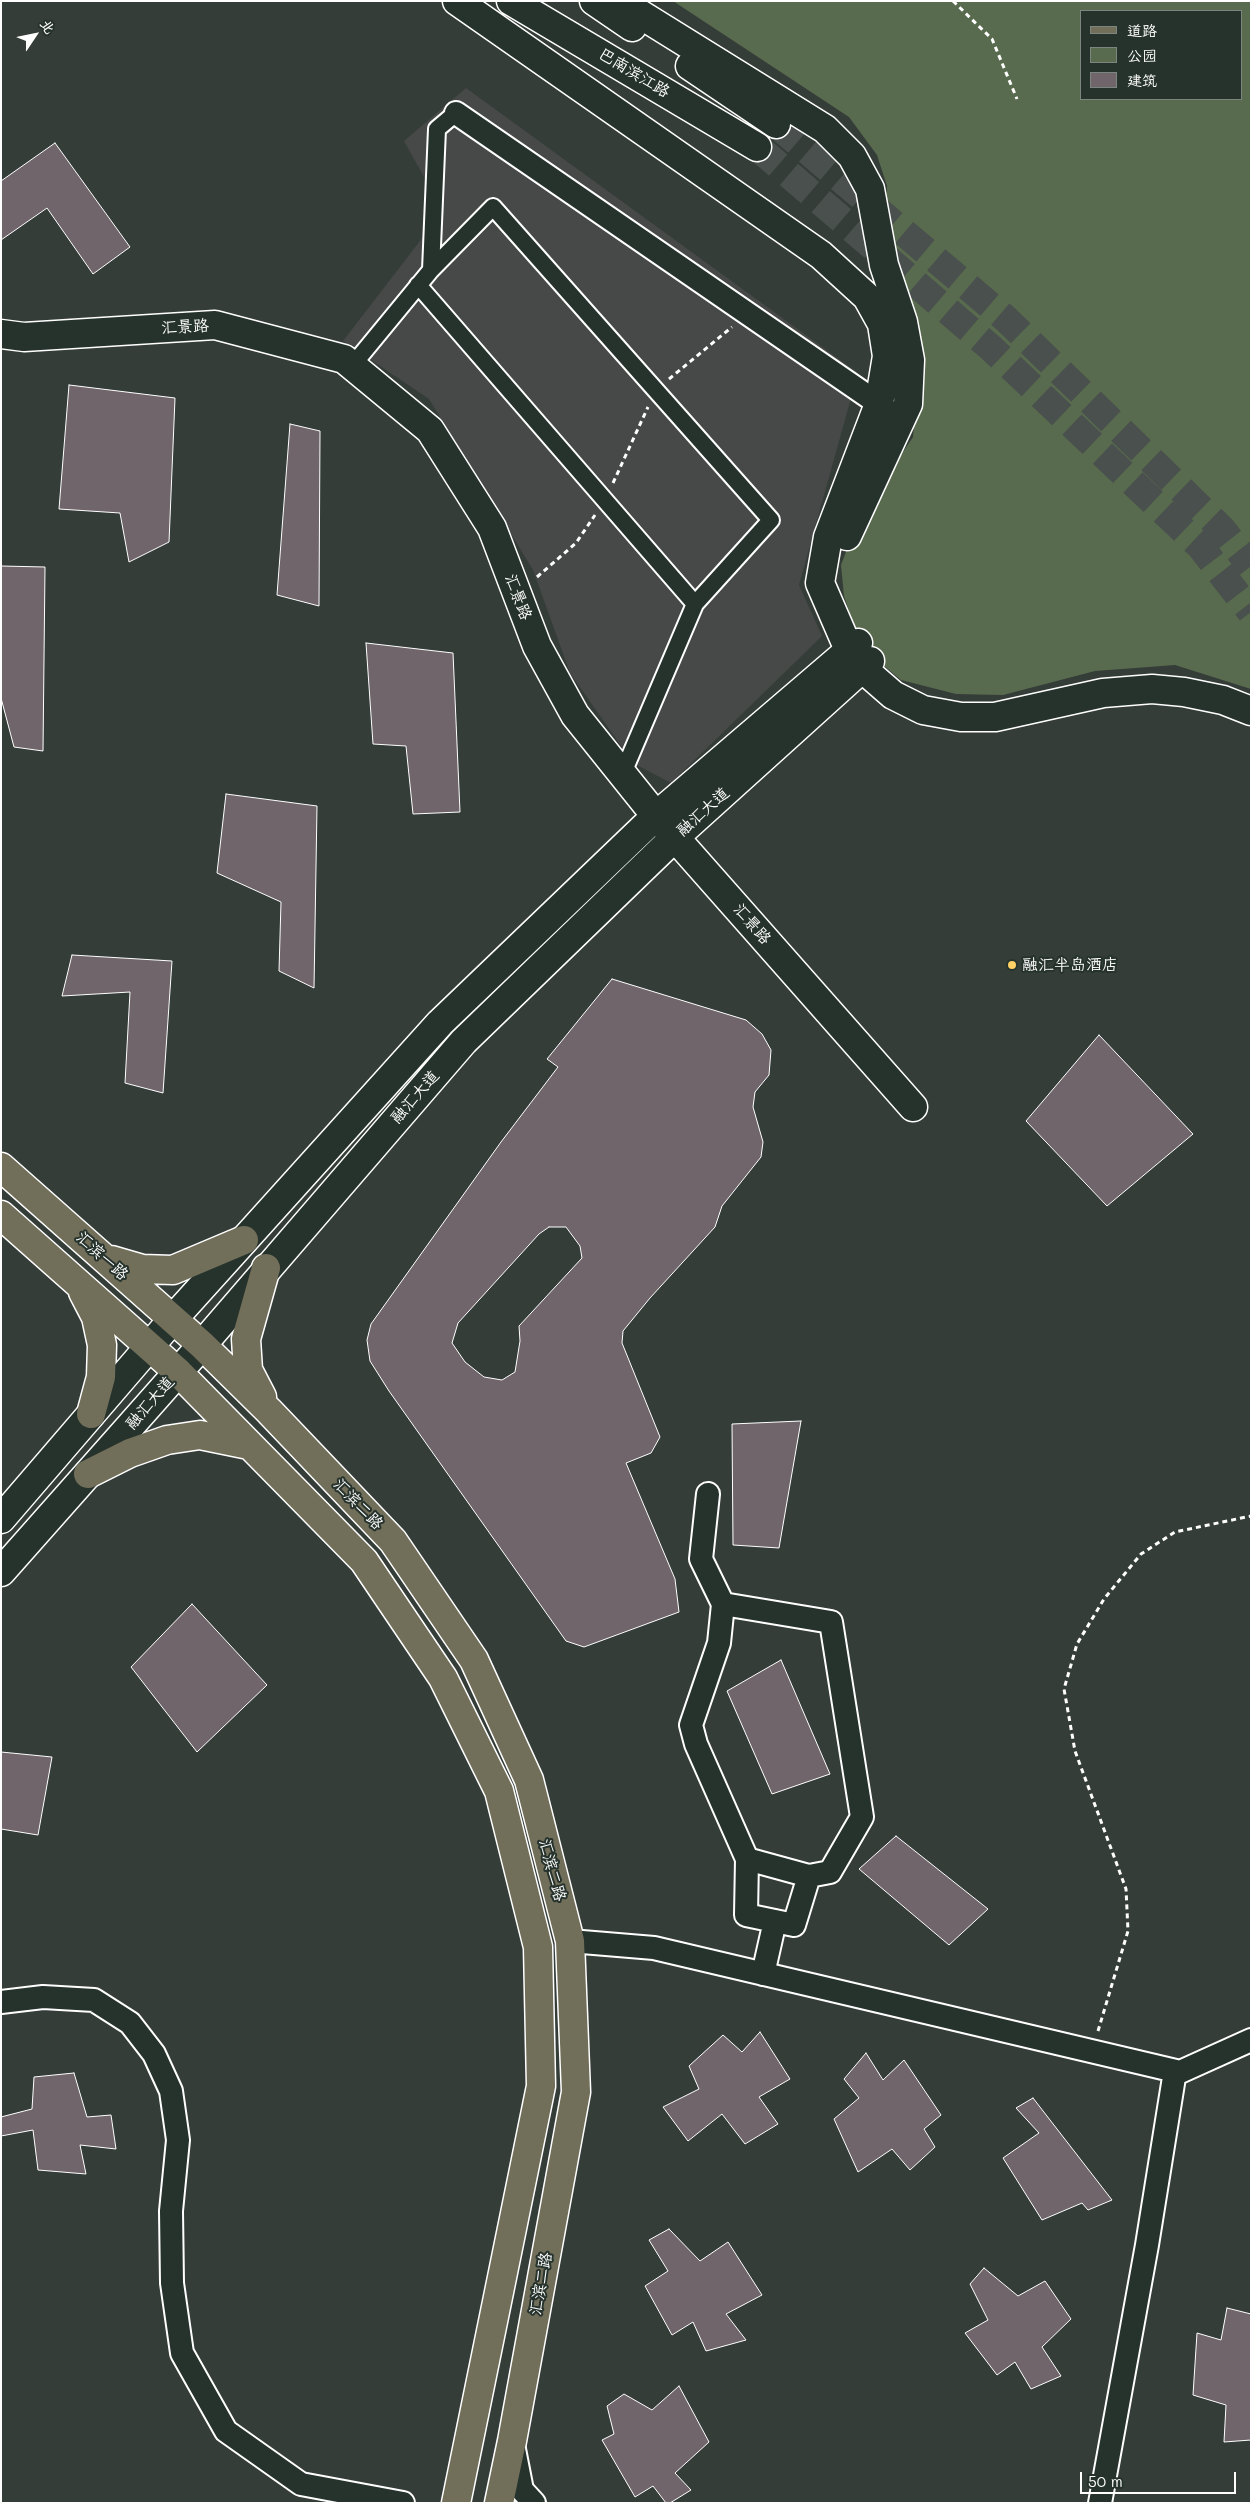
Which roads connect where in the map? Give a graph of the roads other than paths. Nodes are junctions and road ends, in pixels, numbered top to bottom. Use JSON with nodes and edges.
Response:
{"nodes":[{"id":1,"x":458,"y":1,"type":"edge"},
{"id":2,"x":511,"y":1,"type":"edge"},
{"id":3,"x":594,"y":1,"type":"edge"},
{"id":4,"x":620,"y":1,"type":"edge"},
{"id":5,"x":456,"y":114,"type":"joint"},
{"id":6,"x":776,"y":124,"type":"tunnel mouth"},
{"id":7,"x":757,"y":147,"type":"tunnel mouth"},
{"id":8,"x":431,"y":270,"type":"junction"},
{"id":9,"x":418,"y":285,"type":"junction"},
{"id":10,"x":1,"y":334,"type":"edge"},
{"id":11,"x":352,"y":366,"type":"junction"},
{"id":12,"x":879,"y":404,"type":"junction"},
{"id":13,"x":695,"y":604,"type":"junction"},
{"id":14,"x":860,"y":656,"type":"junction"},
{"id":15,"x":1251,"y":695,"type":"edge"},
{"id":16,"x":1251,"y":711,"type":"edge"},
{"id":17,"x":622,"y":775,"type":"junction"},
{"id":18,"x":656,"y":816,"type":"junction"},
{"id":19,"x":675,"y":837,"type":"junction"},
{"id":20,"x":913,"y":1107,"type":"dead end"},
{"id":21,"x":1,"y":1167,"type":"edge"},
{"id":22,"x":1,"y":1214,"type":"edge"},
{"id":23,"x":244,"y":1240,"type":"junction"},
{"id":24,"x":104,"y":1258,"type":"junction"},
{"id":25,"x":266,"y":1268,"type":"junction"},
{"id":26,"x":77,"y":1282,"type":"junction"},
{"id":27,"x":173,"y":1319,"type":"junction"},
{"id":28,"x":202,"y":1345,"type":"junction"},
{"id":29,"x":149,"y":1346,"type":"junction"},
{"id":30,"x":178,"y":1372,"type":"junction"},
{"id":31,"x":269,"y":1411,"type":"junction"},
{"id":32,"x":91,"y":1414,"type":"junction"},
{"id":33,"x":250,"y":1445,"type":"junction"},
{"id":34,"x":88,"y":1474,"type":"junction"},
{"id":35,"x":708,"y":1494,"type":"dead end"},
{"id":36,"x":1,"y":1519,"type":"edge"},
{"id":37,"x":1,"y":1572,"type":"edge"},
{"id":38,"x":724,"y":1604,"type":"junction"},
{"id":39,"x":748,"y":1859,"type":"junction"},
{"id":40,"x":809,"y":1876,"type":"junction"},
{"id":41,"x":774,"y":1921,"type":"junction"},
{"id":42,"x":570,"y":1940,"type":"junction"},
{"id":43,"x":763,"y":1974,"type":"junction"},
{"id":44,"x":1,"y":2002,"type":"edge"},
{"id":45,"x":1251,"y":2040,"type":"edge"},
{"id":46,"x":1175,"y":2071,"type":"junction"},
{"id":47,"x":512,"y":2441,"type":"junction"},
{"id":48,"x":403,"y":2503,"type":"edge"},
{"id":49,"x":456,"y":2503,"type":"edge"},
{"id":50,"x":499,"y":2503,"type":"edge"},
{"id":51,"x":534,"y":2503,"type":"edge"},
{"id":52,"x":1100,"y":2503,"type":"edge"}],
"edges":[{"from":1,"to":12,"type":"main road"},
{"from":2,"to":7,"type":"main road","name":"巴南滨江路"},
{"from":3,"to":6,"type":"main road"},
{"from":4,"to":14,"type":"main road"},
{"from":5,"to":8,"type":"street"},
{"from":5,"to":12,"type":"street"},
{"from":8,"to":9,"type":"street"},
{"from":8,"to":13,"type":"street"},
{"from":9,"to":11,"type":"street"},
{"from":9,"to":13,"type":"street"},
{"from":10,"to":11,"type":"main road","name":"汇景路"},
{"from":11,"to":17,"type":"main road","name":"汇景路"},
{"from":12,"to":14,"type":"main road"},
{"from":13,"to":17,"type":"street"},
{"from":14,"to":15,"type":"main road"},
{"from":14,"to":16,"type":"main road"},
{"from":14,"to":18,"type":"main road","name":"融汇大道"},
{"from":14,"to":19,"type":"main road","name":"融汇大道"},
{"from":17,"to":18,"type":"main road","name":"汇景路"},
{"from":18,"to":19,"type":"main road","name":"汇景路"},
{"from":18,"to":23,"type":"main road","name":"融汇大道"},
{"from":19,"to":20,"type":"main road","name":"汇景路"},
{"from":19,"to":25,"type":"main road","name":"融汇大道"},
{"from":21,"to":24,"type":"main road","name":"汇滨一路"},
{"from":22,"to":26,"type":"main road"},
{"from":23,"to":24,"type":"main road"},
{"from":23,"to":27,"type":"main road","name":"融汇大道"},
{"from":24,"to":27,"type":"main road","name":"汇滨一路"},
{"from":25,"to":28,"type":"main road","name":"融汇大道"},
{"from":25,"to":31,"type":"main road"},
{"from":26,"to":29,"type":"main road"},
{"from":26,"to":32,"type":"main road"},
{"from":27,"to":28,"type":"main road","name":"汇滨一路"},
{"from":27,"to":29,"type":"main road","name":"融汇大道"},
{"from":28,"to":30,"type":"main road","name":"融汇大道"},
{"from":28,"to":31,"type":"main road","name":"汇滨二路"},
{"from":29,"to":30,"type":"main road"},
{"from":29,"to":32,"type":"main road","name":"融汇大道"},
{"from":30,"to":33,"type":"main road","name":"汇滨二路"},
{"from":30,"to":34,"type":"main road","name":"融汇大道"},
{"from":31,"to":42,"type":"main road","name":"汇滨二路"},
{"from":32,"to":36,"type":"main road","name":"融汇大道"},
{"from":33,"to":34,"type":"main road"},
{"from":33,"to":49,"type":"main road","name":"汇滨二路"},
{"from":34,"to":37,"type":"main road","name":"融汇大道"},
{"from":35,"to":38,"type":"street"},
{"from":38,"to":39,"type":"street"},
{"from":38,"to":40,"type":"street"},
{"from":39,"to":40,"type":"street"},
{"from":39,"to":41,"type":"street"},
{"from":40,"to":41,"type":"street"},
{"from":41,"to":43,"type":"street"},
{"from":42,"to":43,"type":"street"},
{"from":42,"to":47,"type":"main road","name":"汇滨二路"},
{"from":43,"to":46,"type":"street"},
{"from":44,"to":48,"type":"street"},
{"from":45,"to":46,"type":"street"},
{"from":46,"to":52,"type":"street"},
{"from":47,"to":50,"type":"main road","name":"汇滨二路"},
{"from":47,"to":51,"type":"street"}]}
